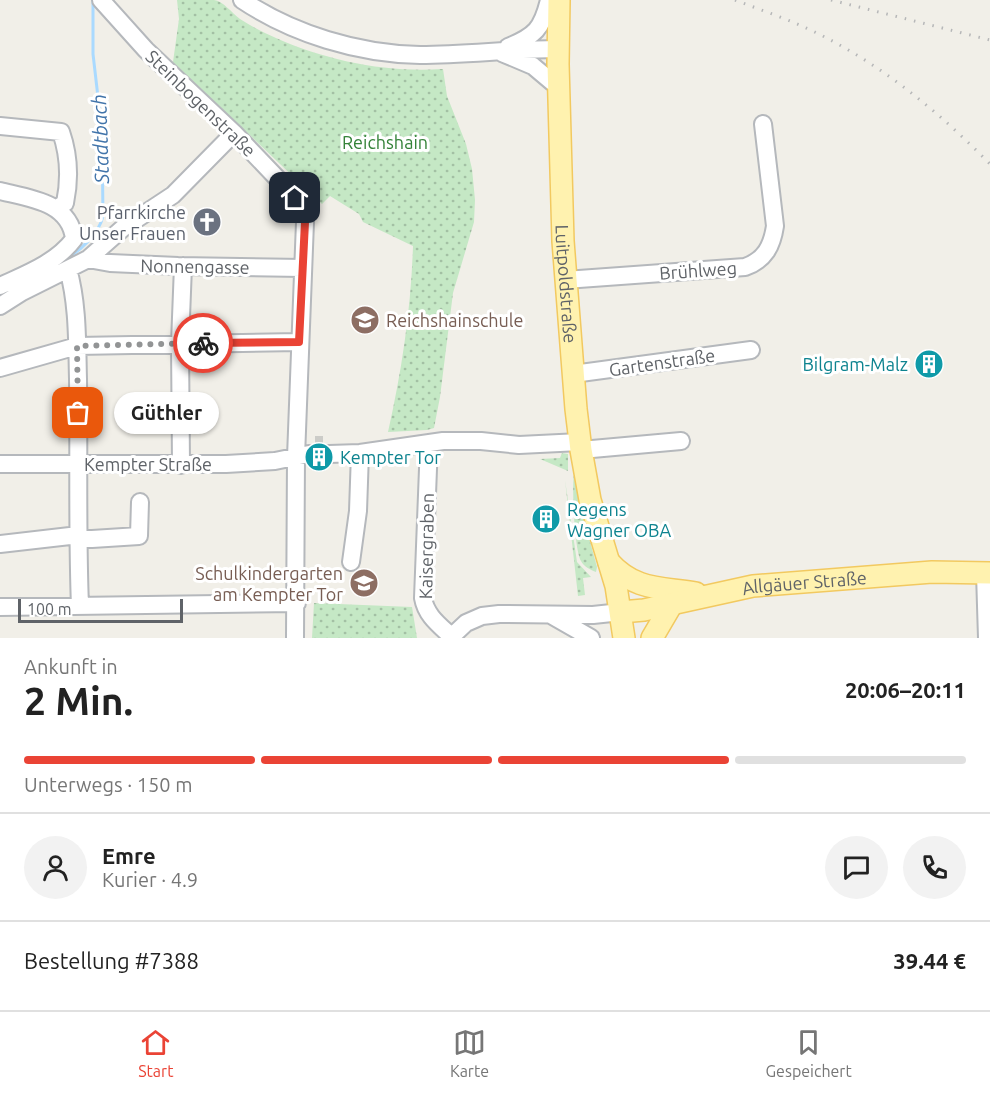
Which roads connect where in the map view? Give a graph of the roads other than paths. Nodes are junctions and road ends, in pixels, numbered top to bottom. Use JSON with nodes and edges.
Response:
{"nodes":[{"id":1,"x":101,"y":0,"type":"edge"},
{"id":2,"x":242,"y":0,"type":"edge"},
{"id":3,"x":549,"y":0,"type":"edge"},
{"id":4,"x":559,"y":0,"type":"edge"},
{"id":5,"x":558,"y":49,"type":"junction"},
{"id":6,"x":499,"y":51,"type":"junction"},
{"id":7,"x":552,"y":82,"type":"joint"},
{"id":8,"x":560,"y":102,"type":"junction"},
{"id":9,"x":763,"y":124,"type":"dead end"},
{"id":10,"x":0,"y":126,"type":"edge"},
{"id":11,"x":234,"y":134,"type":"junction"},
{"id":12,"x":0,"y":190,"type":"edge"},
{"id":13,"x":57,"y":208,"type":"junction"},
{"id":14,"x":76,"y":257,"type":"junction"},
{"id":15,"x":183,"y":266,"type":"junction"},
{"id":16,"x":303,"y":267,"type":"junction"},
{"id":17,"x":565,"y":280,"type":"junction"},
{"id":18,"x":0,"y":286,"type":"edge"},
{"id":19,"x":0,"y":306,"type":"edge"},
{"id":20,"x":299,"y":342,"type":"junction"},
{"id":21,"x":180,"y":343,"type":"junction"},
{"id":22,"x":77,"y":346,"type":"junction"},
{"id":23,"x":751,"y":350,"type":"dead end"},
{"id":24,"x":0,"y":368,"type":"edge"},
{"id":25,"x":573,"y":374,"type":"junction"},
{"id":26,"x":681,"y":441,"type":"dead end"},
{"id":27,"x":429,"y":443,"type":"junction"},
{"id":28,"x":581,"y":446,"type":"junction"},
{"id":29,"x":314,"y":451,"type":"junction"},
{"id":30,"x":358,"y":453,"type":"junction"},
{"id":31,"x":0,"y":464,"type":"edge"},
{"id":32,"x":79,"y":464,"type":"junction"},
{"id":33,"x":182,"y":465,"type":"junction"},
{"id":34,"x":140,"y":502,"type":"dead end"},
{"id":35,"x":78,"y":537,"type":"junction"},
{"id":36,"x":0,"y":544,"type":"edge"},
{"id":37,"x":351,"y":562,"type":"dead end"},
{"id":38,"x":609,"y":562,"type":"junction"},
{"id":39,"x":988,"y":573,"type":"edge"},
{"id":40,"x":705,"y":595,"type":"junction"},
{"id":41,"x":297,"y":603,"type":"junction"},
{"id":42,"x":672,"y":604,"type":"junction"},
{"id":43,"x":80,"y":606,"type":"junction"},
{"id":44,"x":0,"y":607,"type":"edge"},
{"id":45,"x":621,"y":612,"type":"junction"},
{"id":46,"x":551,"y":614,"type":"junction"},
{"id":47,"x":450,"y":637,"type":"edge"},
{"id":48,"x":295,"y":638,"type":"edge"},
{"id":49,"x":591,"y":638,"type":"edge"},
{"id":50,"x":624,"y":638,"type":"edge"},
{"id":51,"x":652,"y":638,"type":"edge"},
{"id":52,"x":987,"y":638,"type":"edge"}],
"edges":[{"from":1,"to":11,"type":"street","name":"Steinbogenstraße"},
{"from":2,"to":6,"type":"street"},
{"from":3,"to":6,"type":"street"},
{"from":4,"to":5,"type":"main road","name":"Luitpoldstraße"},
{"from":5,"to":6,"type":"street"},
{"from":5,"to":8,"type":"main road","name":"Luitpoldstraße"},
{"from":6,"to":7,"type":"street"},
{"from":7,"to":8,"type":"main road"},
{"from":8,"to":17,"type":"main road","name":"Luitpoldstraße"},
{"from":9,"to":17,"type":"street","name":"Brühlweg"},
{"from":10,"to":13,"type":"street"},
{"from":11,"to":14,"type":"street"},
{"from":11,"to":16,"type":"street","name":"Steinbogenstraße"},
{"from":12,"to":13,"type":"street"},
{"from":13,"to":14,"type":"street"},
{"from":14,"to":15,"type":"street","name":"Nonnengasse"},
{"from":14,"to":18,"type":"street"},
{"from":14,"to":19,"type":"street"},
{"from":14,"to":22,"type":"street"},
{"from":15,"to":16,"type":"street","name":"Nonnengasse"},
{"from":15,"to":21,"type":"street"},
{"from":16,"to":20,"type":"street","name":"Steinbogenstraße"},
{"from":17,"to":25,"type":"main road","name":"Luitpoldstraße"},
{"from":20,"to":21,"type":"street"},
{"from":20,"to":29,"type":"street","name":"Steinbogenstraße"},
{"from":21,"to":22,"type":"street"},
{"from":21,"to":33,"type":"street"},
{"from":22,"to":24,"type":"street"},
{"from":22,"to":32,"type":"street"},
{"from":23,"to":25,"type":"street","name":"Gartenstraße"},
{"from":25,"to":28,"type":"main road","name":"Luitpoldstraße"},
{"from":26,"to":28,"type":"street","name":"Kempter Straße"},
{"from":27,"to":28,"type":"street","name":"Kempter Straße"},
{"from":27,"to":30,"type":"street","name":"Kempter Straße"},
{"from":27,"to":47,"type":"street","name":"Kaisergraben"},
{"from":28,"to":38,"type":"main road","name":"Luitpoldstraße"},
{"from":29,"to":30,"type":"street","name":"Kempter Straße"},
{"from":29,"to":33,"type":"street","name":"Kempter Straße"},
{"from":29,"to":41,"type":"street","name":"Steinbogenstraße"},
{"from":30,"to":37,"type":"street"},
{"from":31,"to":32,"type":"street","name":"Kempter Straße"},
{"from":32,"to":33,"type":"street","name":"Kempter Straße"},
{"from":32,"to":35,"type":"street"},
{"from":34,"to":35,"type":"street"},
{"from":35,"to":36,"type":"street"},
{"from":35,"to":43,"type":"street"},
{"from":38,"to":40,"type":"main road"},
{"from":38,"to":45,"type":"main road","name":"Luitpoldstraße"},
{"from":39,"to":40,"type":"main road","name":"Allgäuer Straße"},
{"from":39,"to":52,"type":"street"},
{"from":40,"to":42,"type":"main road","name":"Allgäuer Straße"},
{"from":41,"to":43,"type":"street"},
{"from":41,"to":48,"type":"street","name":"Steinbogenstraße"},
{"from":42,"to":45,"type":"main road","name":"Allgäuer Straße"},
{"from":42,"to":51,"type":"main road"},
{"from":43,"to":44,"type":"street"},
{"from":45,"to":46,"type":"street"},
{"from":45,"to":50,"type":"main road","name":"Luitpoldstraße"},
{"from":46,"to":47,"type":"street"},
{"from":46,"to":49,"type":"street"}]}
